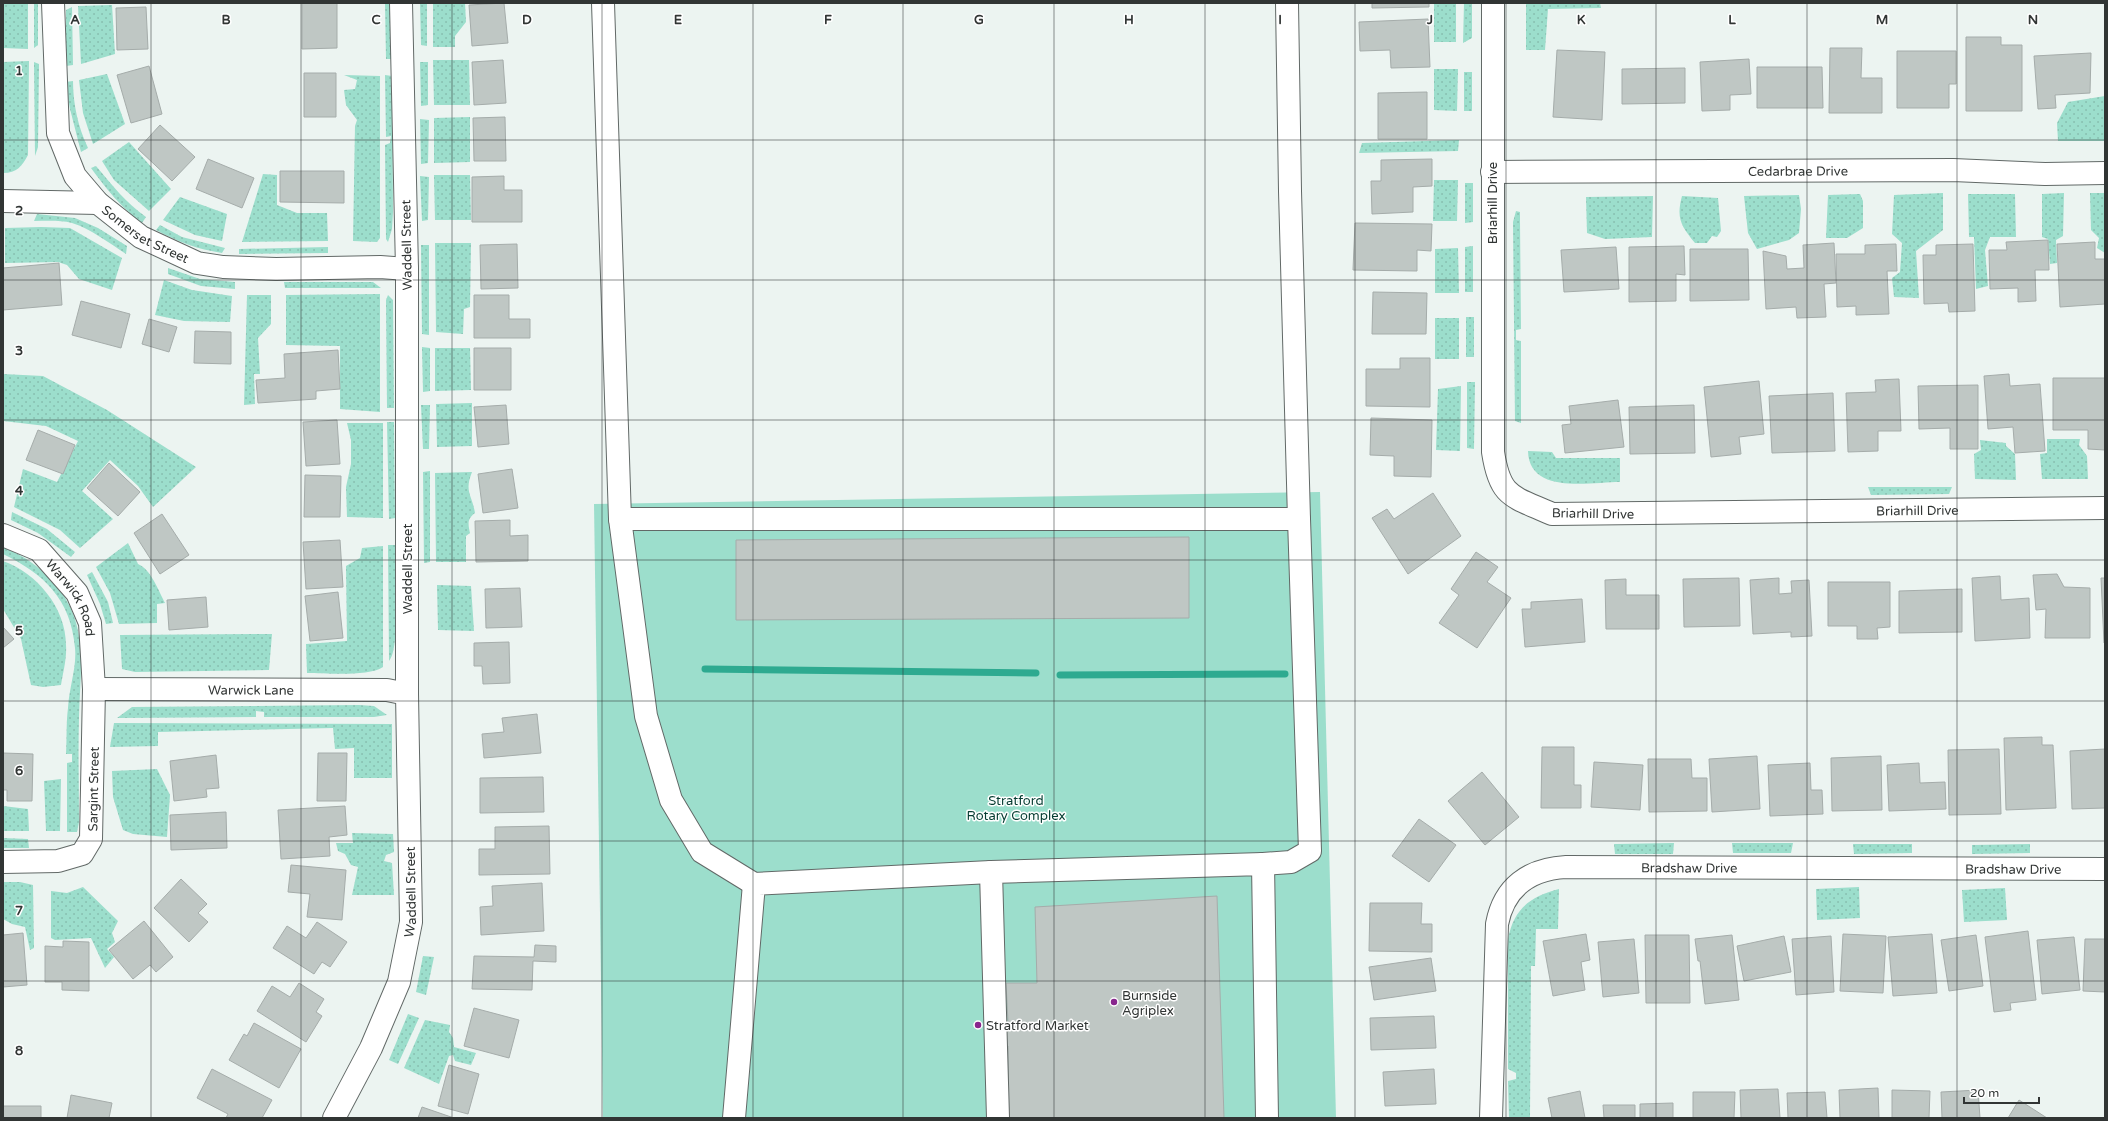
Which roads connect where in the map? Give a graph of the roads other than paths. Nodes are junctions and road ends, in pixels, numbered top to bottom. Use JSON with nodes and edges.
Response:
{"nodes":[{"id":1,"x":53,"y":3,"type":"edge"},
{"id":2,"x":401,"y":3,"type":"edge"},
{"id":3,"x":603,"y":3,"type":"edge"},
{"id":4,"x":1287,"y":3,"type":"edge"},
{"id":5,"x":1493,"y":3,"type":"edge"},
{"id":6,"x":1492,"y":172,"type":"junction"},
{"id":7,"x":2105,"y":173,"type":"edge"},
{"id":8,"x":3,"y":201,"type":"edge"},
{"id":9,"x":98,"y":203,"type":"junction"},
{"id":10,"x":406,"y":269,"type":"junction"},
{"id":11,"x":2105,"y":508,"type":"edge"},
{"id":12,"x":620,"y":519,"type":"junction"},
{"id":13,"x":1299,"y":519,"type":"junction"},
{"id":14,"x":3,"y":535,"type":"edge"},
{"id":15,"x":94,"y":689,"type":"junction"},
{"id":16,"x":408,"y":694,"type":"junction"},
{"id":17,"x":3,"y":862,"type":"edge"},
{"id":18,"x":1262,"y":864,"type":"junction"},
{"id":19,"x":2105,"y":869,"type":"edge"},
{"id":20,"x":991,"y":872,"type":"junction"},
{"id":21,"x":754,"y":884,"type":"junction"},
{"id":22,"x":334,"y":1118,"type":"edge"},
{"id":23,"x":734,"y":1118,"type":"edge"},
{"id":24,"x":998,"y":1118,"type":"edge"},
{"id":25,"x":1267,"y":1118,"type":"edge"},
{"id":26,"x":1491,"y":1118,"type":"edge"}],
"edges":[{"from":1,"to":9,"type":"street","name":"Somerset Street"},
{"from":2,"to":10,"type":"street","name":"Waddell Street"},
{"from":3,"to":12,"type":"street"},
{"from":4,"to":13,"type":"street"},
{"from":5,"to":6,"type":"street","name":"Briarhill Drive"},
{"from":6,"to":7,"type":"street","name":"Cedarbrae Drive"},
{"from":6,"to":11,"type":"street","name":"Briarhill Drive"},
{"from":8,"to":9,"type":"street"},
{"from":9,"to":10,"type":"street","name":"Somerset Street"},
{"from":10,"to":16,"type":"street","name":"Waddell Street"},
{"from":12,"to":13,"type":"street"},
{"from":12,"to":21,"type":"street"},
{"from":13,"to":18,"type":"street"},
{"from":14,"to":15,"type":"street","name":"Warwick Road"},
{"from":15,"to":16,"type":"street","name":"Warwick Lane"},
{"from":15,"to":17,"type":"street","name":"Sargint Street"},
{"from":16,"to":22,"type":"street","name":"Waddell Street"},
{"from":18,"to":20,"type":"street"},
{"from":18,"to":25,"type":"street"},
{"from":19,"to":26,"type":"street","name":"Bradshaw Drive"},
{"from":20,"to":21,"type":"street"},
{"from":20,"to":24,"type":"street"},
{"from":21,"to":23,"type":"street"}]}
